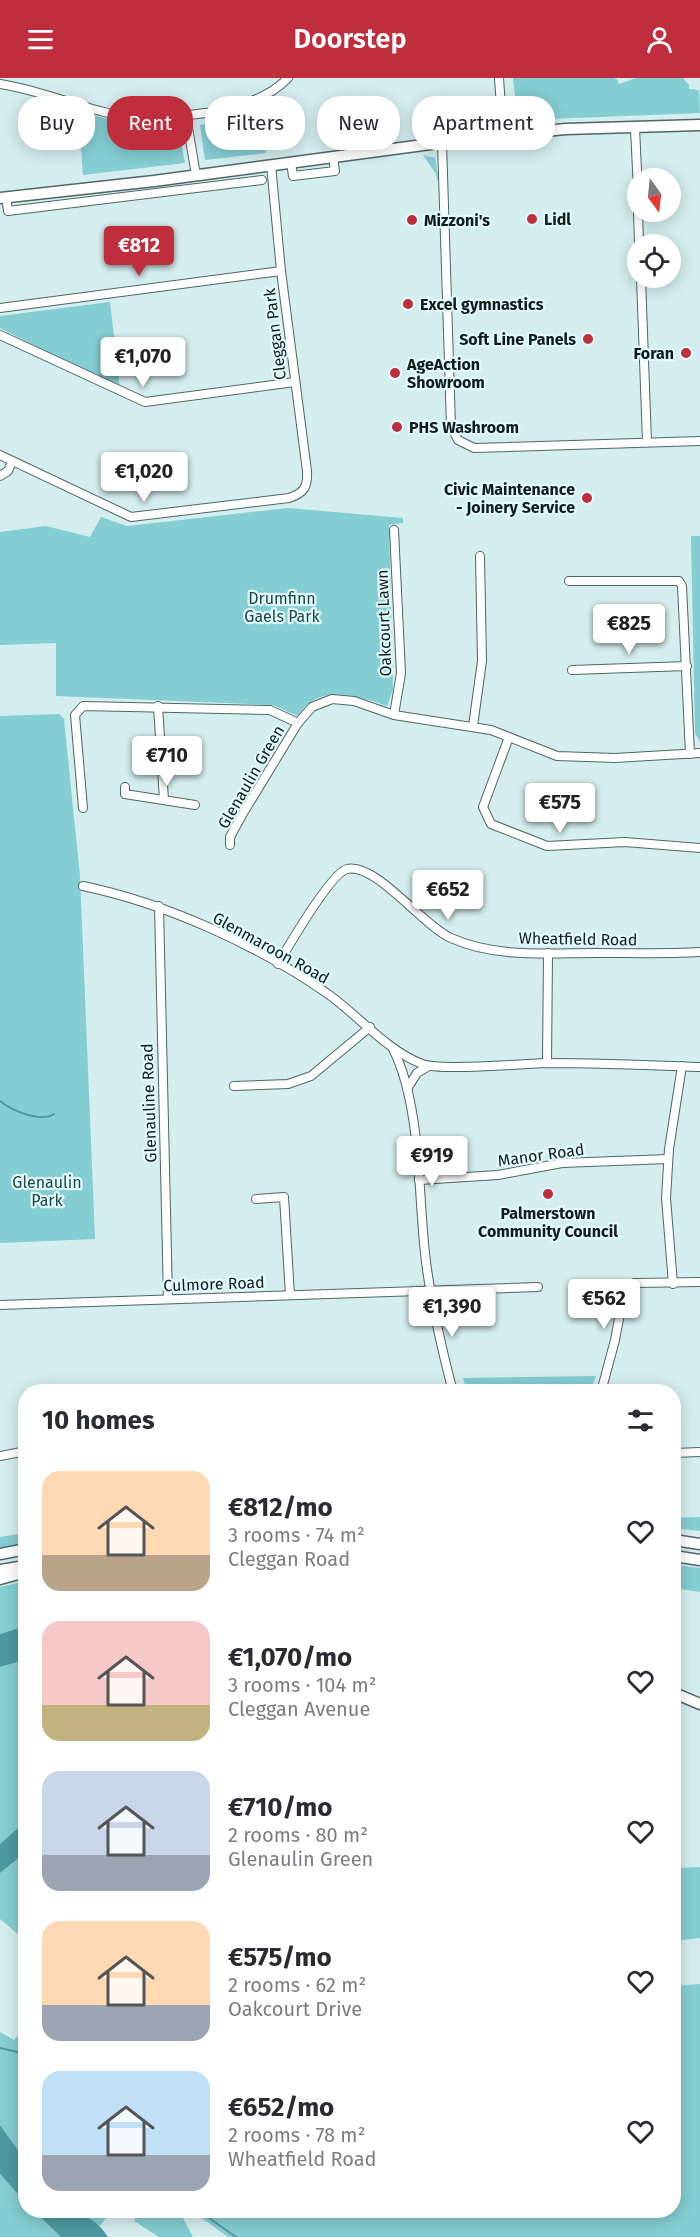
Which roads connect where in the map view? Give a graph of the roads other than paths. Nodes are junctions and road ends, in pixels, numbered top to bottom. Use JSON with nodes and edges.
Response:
{"nodes":[{"id":1,"x":288,"y":78,"type":"edge"},
{"id":2,"x":499,"y":78,"type":"edge"},
{"id":3,"x":0,"y":84,"type":"edge"},
{"id":4,"x":500,"y":96,"type":"edge"},
{"id":5,"x":107,"y":109,"type":"edge"},
{"id":6,"x":193,"y":115,"type":"edge"},
{"id":7,"x":700,"y":125,"type":"edge"},
{"id":8,"x":635,"y":128,"type":"junction"},
{"id":9,"x":555,"y":130,"type":"edge"},
{"id":10,"x":412,"y":147,"type":"edge"},
{"id":11,"x":192,"y":150,"type":"edge"},
{"id":12,"x":442,"y":150,"type":"edge"},
{"id":13,"x":271,"y":165,"type":"junction"},
{"id":14,"x":637,"y":168,"type":"edge"},
{"id":15,"x":217,"y":172,"type":"junction"},
{"id":16,"x":196,"y":175,"type":"junction"},
{"id":17,"x":262,"y":180,"type":"dead end"},
{"id":18,"x":103,"y":186,"type":"junction"},
{"id":19,"x":219,"y":186,"type":"junction"},
{"id":20,"x":3,"y":197,"type":"edge"},
{"id":21,"x":104,"y":200,"type":"junction"},
{"id":22,"x":281,"y":271,"type":"junction"},
{"id":23,"x":641,"y":288,"type":"edge"},
{"id":24,"x":0,"y":308,"type":"edge"},
{"id":25,"x":0,"y":335,"type":"edge"},
{"id":26,"x":295,"y":382,"type":"junction"},
{"id":27,"x":700,"y":441,"type":"edge"},
{"id":28,"x":646,"y":442,"type":"junction"},
{"id":29,"x":0,"y":455,"type":"edge"},
{"id":30,"x":12,"y":462,"type":"junction"},
{"id":31,"x":0,"y":476,"type":"edge"},
{"id":32,"x":394,"y":530,"type":"dead end"},
{"id":33,"x":480,"y":555,"type":"dead end"},
{"id":34,"x":569,"y":581,"type":"dead end"},
{"id":35,"x":687,"y":666,"type":"junction"},
{"id":36,"x":572,"y":670,"type":"dead end"},
{"id":37,"x":158,"y":706,"type":"junction"},
{"id":38,"x":394,"y":715,"type":"junction"},
{"id":39,"x":298,"y":723,"type":"junction"},
{"id":40,"x":473,"y":726,"type":"junction"},
{"id":41,"x":509,"y":736,"type":"junction"},
{"id":42,"x":700,"y":753,"type":"edge"},
{"id":43,"x":690,"y":754,"type":"junction"},
{"id":44,"x":125,"y":787,"type":"dead end"},
{"id":45,"x":164,"y":800,"type":"junction"},
{"id":46,"x":195,"y":805,"type":"dead end"},
{"id":47,"x":83,"y":808,"type":"dead end"},
{"id":48,"x":230,"y":845,"type":"dead end"},
{"id":49,"x":700,"y":849,"type":"edge"},
{"id":50,"x":83,"y":886,"type":"dead end"},
{"id":51,"x":159,"y":906,"type":"junction"},
{"id":52,"x":700,"y":952,"type":"edge"},
{"id":53,"x":548,"y":953,"type":"junction"},
{"id":54,"x":278,"y":964,"type":"junction"},
{"id":55,"x":370,"y":1027,"type":"junction"},
{"id":56,"x":392,"y":1047,"type":"junction"},
{"id":57,"x":547,"y":1063,"type":"junction"},
{"id":58,"x":429,"y":1066,"type":"junction"},
{"id":59,"x":682,"y":1066,"type":"junction"},
{"id":60,"x":700,"y":1067,"type":"edge"},
{"id":61,"x":234,"y":1086,"type":"dead end"},
{"id":62,"x":407,"y":1089,"type":"junction"},
{"id":63,"x":668,"y":1160,"type":"junction"},
{"id":64,"x":419,"y":1180,"type":"junction"},
{"id":65,"x":256,"y":1199,"type":"dead end"},
{"id":66,"x":700,"y":1282,"type":"edge"},
{"id":67,"x":673,"y":1284,"type":"junction"},
{"id":68,"x":538,"y":1287,"type":"dead end"},
{"id":69,"x":429,"y":1289,"type":"junction"},
{"id":70,"x":291,"y":1295,"type":"junction"},
{"id":71,"x":168,"y":1299,"type":"junction"},
{"id":72,"x":0,"y":1305,"type":"edge"},
{"id":73,"x":451,"y":1384,"type":"edge"},
{"id":74,"x":603,"y":1384,"type":"edge"},
{"id":75,"x":700,"y":1452,"type":"edge"},
{"id":76,"x":18,"y":1453,"type":"edge"},
{"id":77,"x":681,"y":1453,"type":"edge"},
{"id":78,"x":0,"y":1456,"type":"edge"},
{"id":79,"x":681,"y":1541,"type":"edge"},
{"id":80,"x":700,"y":1544,"type":"edge"},
{"id":81,"x":18,"y":1551,"type":"edge"},
{"id":82,"x":0,"y":1554,"type":"edge"},
{"id":83,"x":681,"y":1557,"type":"edge"},
{"id":84,"x":700,"y":1560,"type":"edge"},
{"id":85,"x":18,"y":1567,"type":"edge"},
{"id":86,"x":0,"y":1570,"type":"edge"},
{"id":87,"x":18,"y":1574,"type":"edge"},
{"id":88,"x":0,"y":1579,"type":"edge"},
{"id":89,"x":681,"y":1696,"type":"edge"},
{"id":90,"x":700,"y":1704,"type":"edge"}],
"edges":[{"from":1,"to":6,"type":"street"},
{"from":2,"to":4,"type":"street"},
{"from":3,"to":5,"type":"street"},
{"from":7,"to":8,"type":"main road"},
{"from":8,"to":9,"type":"main road"},
{"from":8,"to":14,"type":"street"},
{"from":10,"to":13,"type":"main road"},
{"from":11,"to":16,"type":"street"},
{"from":12,"to":28,"type":"street"},
{"from":13,"to":15,"type":"main road"},
{"from":13,"to":22,"type":"street","name":"Cleggan Park"},
{"from":15,"to":16,"type":"main road"},
{"from":15,"to":19,"type":"street"},
{"from":16,"to":18,"type":"main road"},
{"from":17,"to":19,"type":"street"},
{"from":18,"to":20,"type":"main road"},
{"from":18,"to":21,"type":"street"},
{"from":19,"to":21,"type":"street"},
{"from":20,"to":21,"type":"street"},
{"from":22,"to":24,"type":"street"},
{"from":22,"to":26,"type":"street","name":"Cleggan Park"},
{"from":23,"to":28,"type":"street"},
{"from":25,"to":26,"type":"street"},
{"from":26,"to":30,"type":"street","name":"Cleggan Park"},
{"from":27,"to":28,"type":"street"},
{"from":29,"to":30,"type":"street"},
{"from":30,"to":31,"type":"street"},
{"from":32,"to":38,"type":"street","name":"Oakcourt Lawn"},
{"from":33,"to":40,"type":"street"},
{"from":34,"to":35,"type":"street"},
{"from":35,"to":36,"type":"street"},
{"from":35,"to":43,"type":"street"},
{"from":37,"to":39,"type":"street","name":"Glenaulin Green"},
{"from":37,"to":45,"type":"street"},
{"from":37,"to":47,"type":"street","name":"Glenaulin Green"},
{"from":38,"to":39,"type":"street","name":"Glenaulin Green"},
{"from":38,"to":40,"type":"street","name":"Glenaulin Green"},
{"from":39,"to":48,"type":"street","name":"Glenaulin Green"},
{"from":40,"to":41,"type":"street","name":"Glenaulin Green"},
{"from":41,"to":43,"type":"street","name":"Glenaulin Green"},
{"from":41,"to":49,"type":"street"},
{"from":42,"to":43,"type":"street","name":"Glenaulin Green"},
{"from":44,"to":45,"type":"street"},
{"from":45,"to":46,"type":"street"},
{"from":50,"to":51,"type":"street","name":"Glenmaroon Road"},
{"from":51,"to":54,"type":"street","name":"Glenmaroon Road"},
{"from":51,"to":71,"type":"street","name":"Glenauline Road"},
{"from":52,"to":53,"type":"street","name":"Wheatfield Road"},
{"from":53,"to":54,"type":"street","name":"Wheatfield Road"},
{"from":53,"to":57,"type":"street"},
{"from":54,"to":55,"type":"street","name":"Glenmaroon Road"},
{"from":55,"to":56,"type":"street","name":"Glenmaroon Road"},
{"from":55,"to":61,"type":"street"},
{"from":56,"to":58,"type":"street","name":"Glenmaroon Road"},
{"from":56,"to":62,"type":"street"},
{"from":57,"to":58,"type":"street","name":"Glenmaroon Road"},
{"from":57,"to":59,"type":"street","name":"Glenmaroon Road"},
{"from":58,"to":62,"type":"street"},
{"from":59,"to":60,"type":"street","name":"Glenmaroon Road"},
{"from":59,"to":63,"type":"street"},
{"from":62,"to":64,"type":"street"},
{"from":63,"to":64,"type":"street","name":"Manor Road"},
{"from":63,"to":67,"type":"street"},
{"from":64,"to":69,"type":"street"},
{"from":65,"to":70,"type":"street"},
{"from":66,"to":67,"type":"street"},
{"from":67,"to":74,"type":"street"},
{"from":68,"to":69,"type":"street","name":"Culmore Road"},
{"from":69,"to":70,"type":"street","name":"Culmore Road"},
{"from":69,"to":73,"type":"street"},
{"from":70,"to":71,"type":"street","name":"Culmore Road"},
{"from":71,"to":72,"type":"street","name":"Culmore Road"},
{"from":75,"to":77,"type":"street"},
{"from":76,"to":78,"type":"street"},
{"from":79,"to":80,"type":"main road"},
{"from":81,"to":82,"type":"main road"},
{"from":83,"to":84,"type":"main road"},
{"from":85,"to":86,"type":"main road"},
{"from":87,"to":88,"type":"main road"},
{"from":89,"to":90,"type":"main road"}]}
